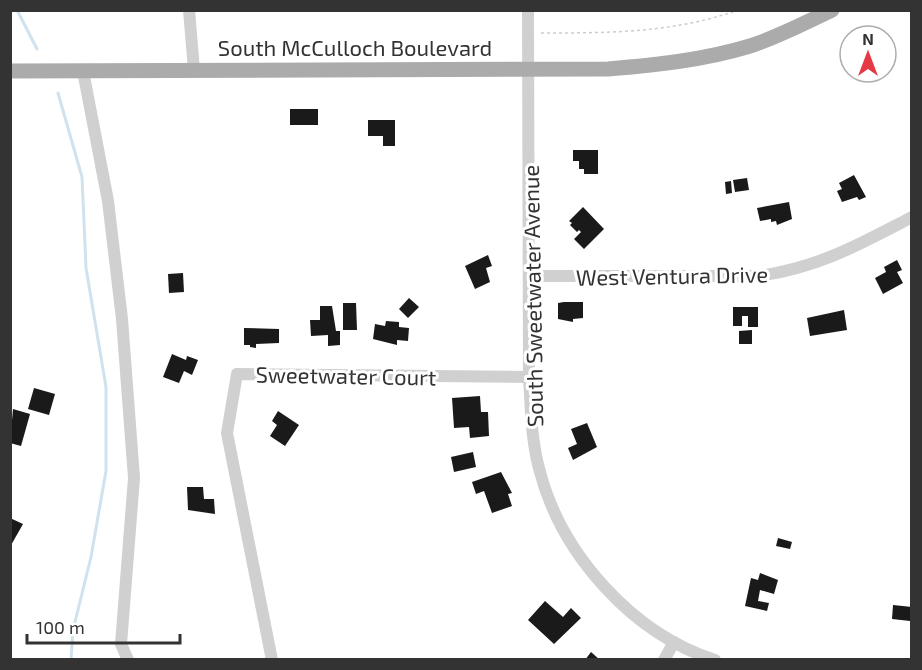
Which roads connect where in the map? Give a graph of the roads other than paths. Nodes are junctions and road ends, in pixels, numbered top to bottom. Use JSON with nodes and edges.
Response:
{"nodes":[{"id":1,"x":189,"y":10,"type":"edge"},
{"id":2,"x":528,"y":10,"type":"edge"},
{"id":3,"x":832,"y":10,"type":"edge"},
{"id":4,"x":529,"y":69,"type":"junction"},
{"id":5,"x":194,"y":70,"type":"junction"},
{"id":6,"x":10,"y":71,"type":"edge"},
{"id":7,"x":83,"y":71,"type":"junction"},
{"id":8,"x":912,"y":217,"type":"edge"},
{"id":9,"x":529,"y":276,"type":"junction"},
{"id":10,"x":530,"y":376,"type":"junction"},
{"id":11,"x":674,"y":642,"type":"junction"},
{"id":12,"x":128,"y":660,"type":"edge"},
{"id":13,"x":272,"y":660,"type":"edge"},
{"id":14,"x":664,"y":660,"type":"edge"},
{"id":15,"x":716,"y":660,"type":"edge"}],
"edges":[{"from":1,"to":5,"type":"street"},
{"from":2,"to":4,"type":"street","name":"South Sweetwater Avenue"},
{"from":3,"to":4,"type":"main road","name":"South McCulloch Boulevard"},
{"from":4,"to":5,"type":"main road","name":"South McCulloch Boulevard"},
{"from":4,"to":9,"type":"street","name":"South Sweetwater Avenue"},
{"from":5,"to":7,"type":"main road","name":"South McCulloch Boulevard"},
{"from":6,"to":7,"type":"main road","name":"South McCulloch Boulevard"},
{"from":7,"to":12,"type":"street"},
{"from":8,"to":9,"type":"street","name":"West Ventura Drive"},
{"from":9,"to":10,"type":"street","name":"South Sweetwater Avenue"},
{"from":10,"to":11,"type":"street","name":"South Sweetwater Avenue"},
{"from":10,"to":13,"type":"street","name":"Sweetwater Court"},
{"from":11,"to":14,"type":"street"},
{"from":11,"to":15,"type":"street","name":"South Sweetwater Avenue"}]}
